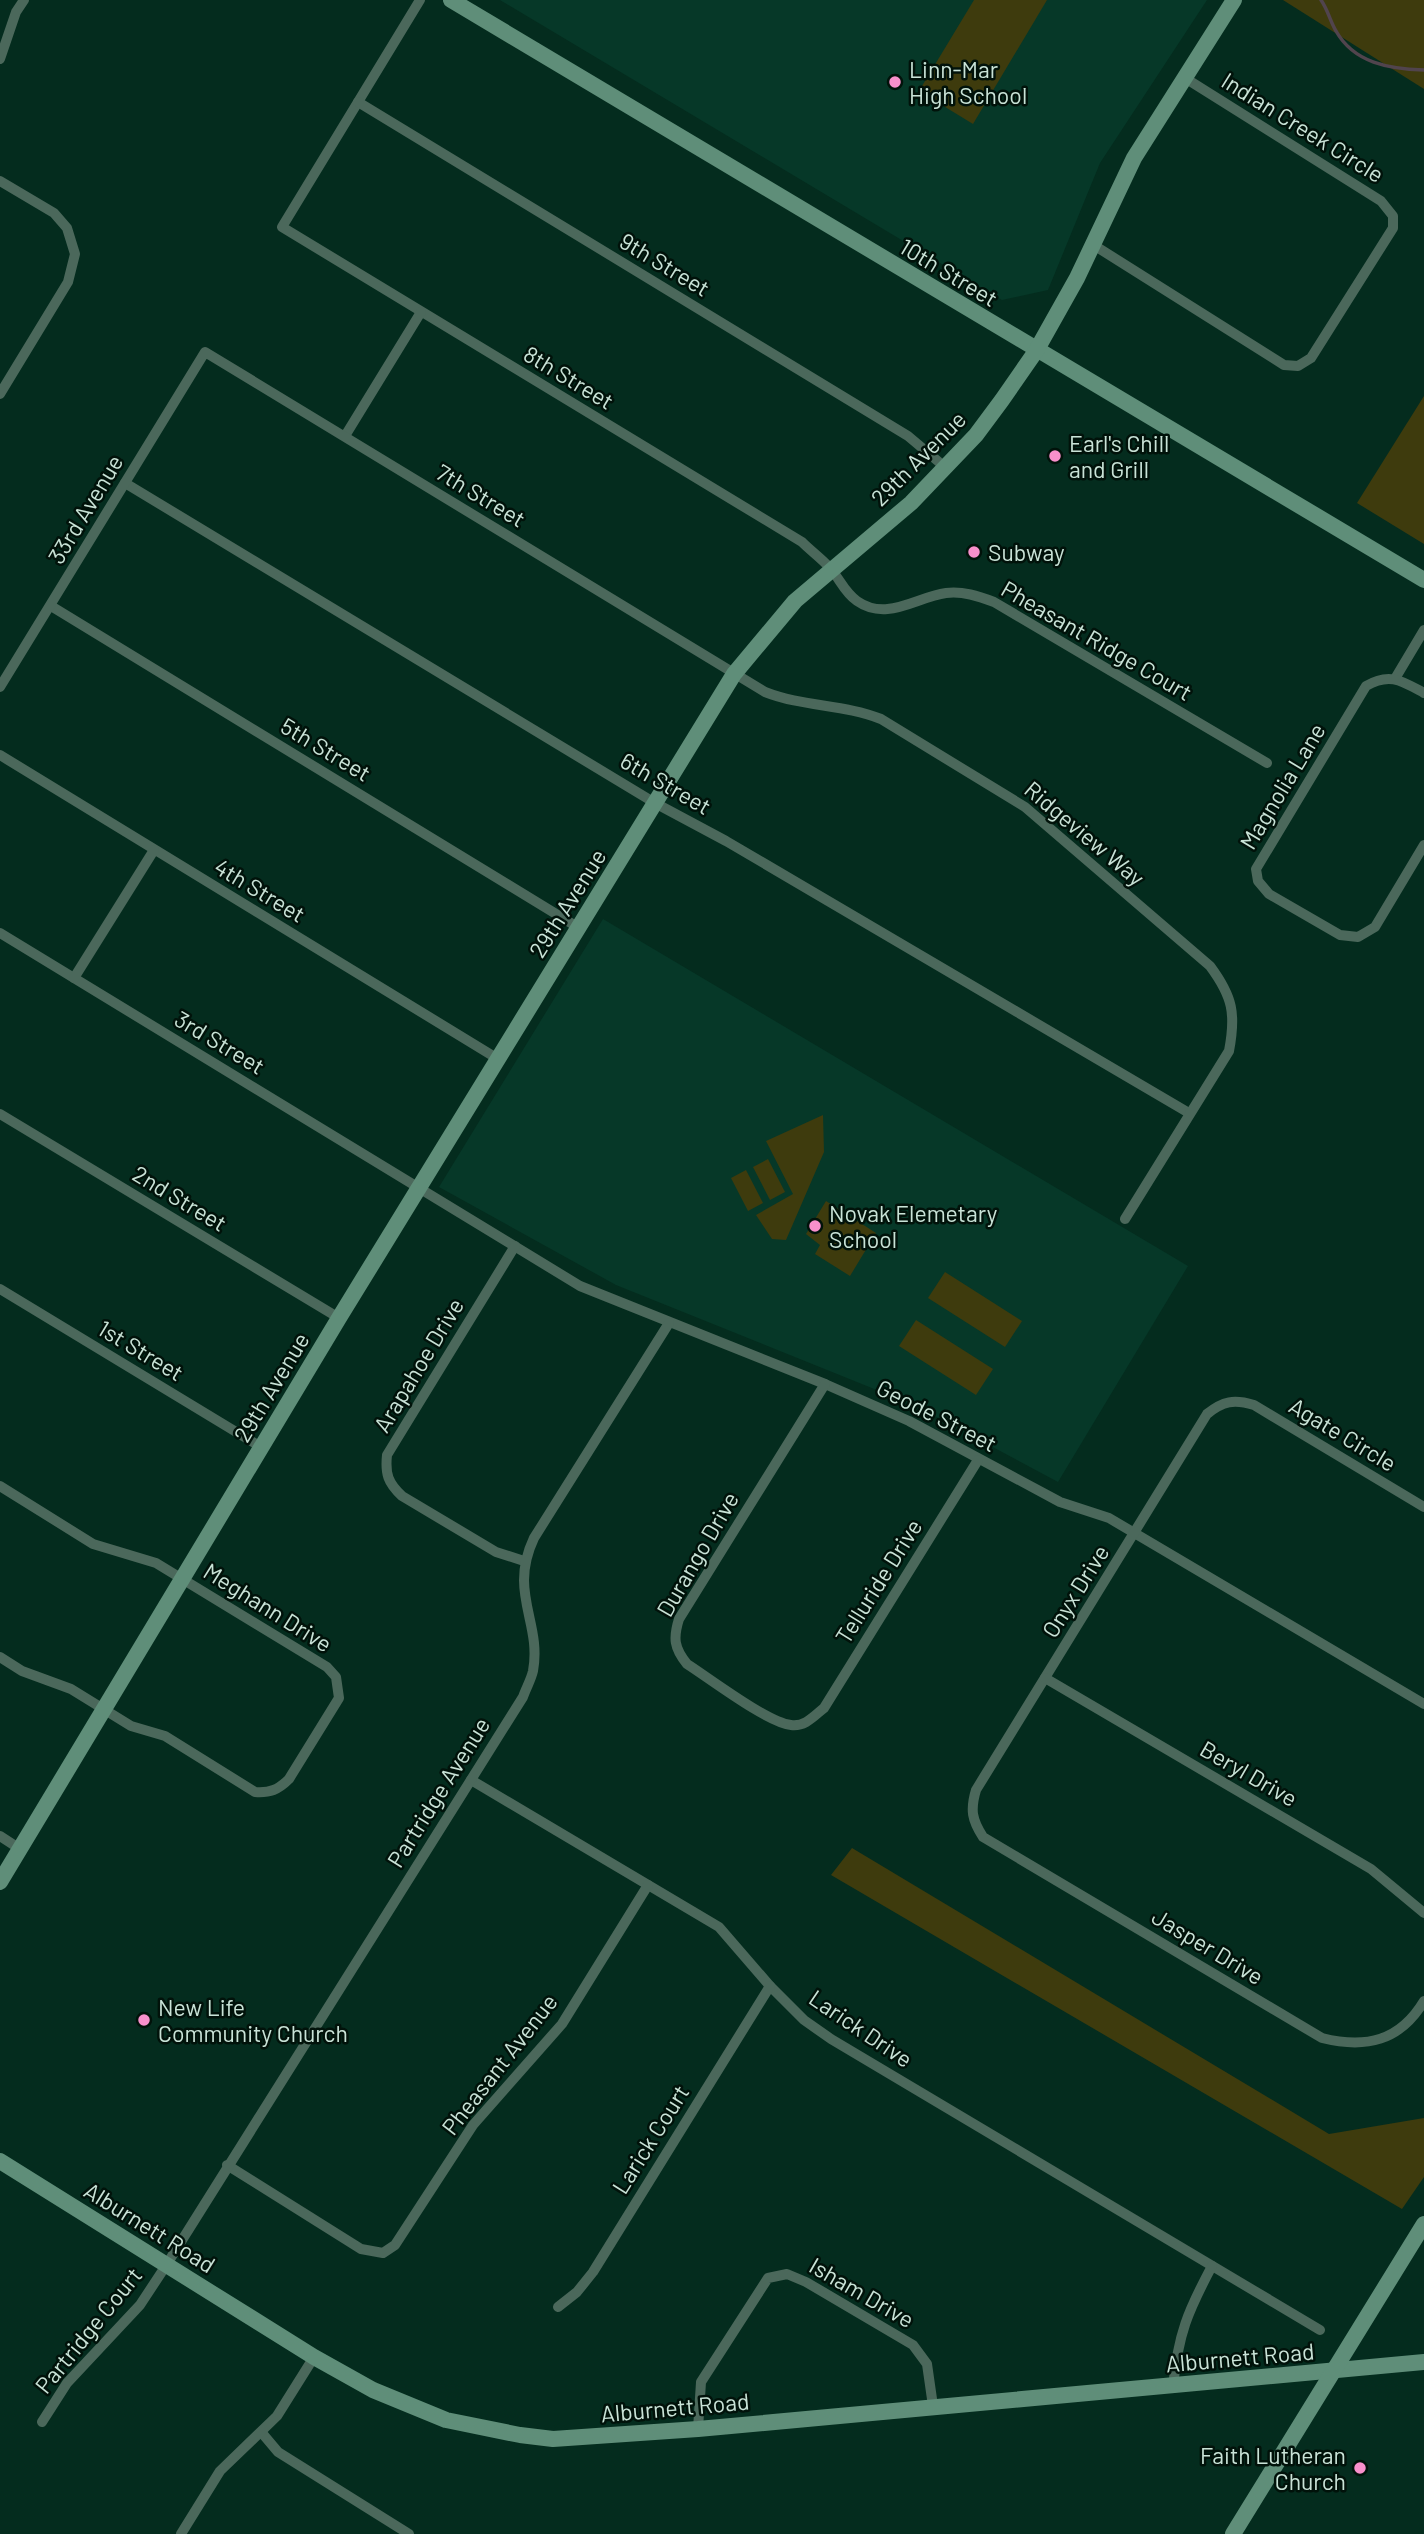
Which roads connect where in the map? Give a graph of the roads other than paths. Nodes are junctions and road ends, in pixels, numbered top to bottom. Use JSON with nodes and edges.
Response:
{"nodes":[{"id":1,"x":24,"y":0,"type":"edge"},
{"id":2,"x":420,"y":0,"type":"edge"},
{"id":3,"x":451,"y":0,"type":"edge"},
{"id":4,"x":1234,"y":0,"type":"edge"},
{"id":5,"x":0,"y":60,"type":"edge"},
{"id":6,"x":1185,"y":78,"type":"junction"},
{"id":7,"x":358,"y":102,"type":"junction"},
{"id":8,"x":0,"y":181,"type":"edge"},
{"id":9,"x":1092,"y":244,"type":"junction"},
{"id":10,"x":421,"y":312,"type":"junction"},
{"id":11,"x":1036,"y":351,"type":"junction"},
{"id":12,"x":205,"y":352,"type":"joint"},
{"id":13,"x":0,"y":394,"type":"edge"},
{"id":14,"x":345,"y":436,"type":"junction"},
{"id":15,"x":946,"y":468,"type":"junction"},
{"id":16,"x":125,"y":483,"type":"junction"},
{"id":17,"x":830,"y":568,"type":"junction"},
{"id":18,"x":1424,"y":580,"type":"edge"},
{"id":19,"x":51,"y":606,"type":"junction"},
{"id":20,"x":1424,"y":630,"type":"edge"},
{"id":21,"x":734,"y":674,"type":"junction"},
{"id":22,"x":1396,"y":677,"type":"junction"},
{"id":23,"x":0,"y":687,"type":"edge"},
{"id":24,"x":1424,"y":694,"type":"edge"},
{"id":25,"x":0,"y":755,"type":"edge"},
{"id":26,"x":1267,"y":763,"type":"dead end"},
{"id":27,"x":655,"y":803,"type":"junction"},
{"id":28,"x":1424,"y":845,"type":"edge"},
{"id":29,"x":154,"y":850,"type":"junction"},
{"id":30,"x":579,"y":928,"type":"junction"},
{"id":31,"x":0,"y":933,"type":"edge"},
{"id":32,"x":74,"y":978,"type":"junction"},
{"id":33,"x":498,"y":1059,"type":"junction"},
{"id":34,"x":1189,"y":1113,"type":"junction"},
{"id":35,"x":0,"y":1114,"type":"edge"},
{"id":36,"x":419,"y":1187,"type":"junction"},
{"id":37,"x":1125,"y":1219,"type":"dead end"},
{"id":38,"x":515,"y":1246,"type":"junction"},
{"id":39,"x":0,"y":1289,"type":"edge"},
{"id":40,"x":339,"y":1318,"type":"junction"},
{"id":41,"x":669,"y":1323,"type":"junction"},
{"id":42,"x":825,"y":1384,"type":"junction"},
{"id":43,"x":1239,"y":1400,"type":"joint"},
{"id":44,"x":261,"y":1447,"type":"junction"},
{"id":45,"x":978,"y":1460,"type":"junction"},
{"id":46,"x":0,"y":1486,"type":"edge"},
{"id":47,"x":1424,"y":1507,"type":"edge"},
{"id":48,"x":1136,"y":1532,"type":"junction"},
{"id":49,"x":524,"y":1560,"type":"junction"},
{"id":50,"x":184,"y":1580,"type":"junction"},
{"id":51,"x":0,"y":1657,"type":"edge"},
{"id":52,"x":1045,"y":1678,"type":"junction"},
{"id":53,"x":1424,"y":1704,"type":"edge"},
{"id":54,"x":105,"y":1710,"type":"junction"},
{"id":55,"x":808,"y":1722,"type":"joint"},
{"id":56,"x":471,"y":1780,"type":"junction"},
{"id":57,"x":974,"y":1824,"type":"joint"},
{"id":58,"x":0,"y":1836,"type":"edge"},
{"id":59,"x":20,"y":1849,"type":"junction"},
{"id":60,"x":0,"y":1882,"type":"edge"},
{"id":61,"x":648,"y":1885,"type":"junction"},
{"id":62,"x":1424,"y":1913,"type":"edge"},
{"id":63,"x":770,"y":1986,"type":"junction"},
{"id":64,"x":1424,"y":2001,"type":"edge"},
{"id":65,"x":0,"y":2161,"type":"edge"},
{"id":66,"x":227,"y":2165,"type":"junction"},
{"id":67,"x":1424,"y":2224,"type":"edge"},
{"id":68,"x":167,"y":2264,"type":"junction"},
{"id":69,"x":1212,"y":2266,"type":"junction"},
{"id":70,"x":558,"y":2307,"type":"dead end"},
{"id":71,"x":1320,"y":2330,"type":"dead end"},
{"id":72,"x":314,"y":2357,"type":"junction"},
{"id":73,"x":1424,"y":2362,"type":"edge"},
{"id":74,"x":1335,"y":2371,"type":"junction"},
{"id":75,"x":1173,"y":2387,"type":"junction"},
{"id":76,"x":933,"y":2406,"type":"junction"},
{"id":77,"x":42,"y":2423,"type":"dead end"},
{"id":78,"x":698,"y":2428,"type":"junction"},
{"id":79,"x":262,"y":2433,"type":"junction"},
{"id":80,"x":181,"y":2534,"type":"edge"},
{"id":81,"x":409,"y":2534,"type":"edge"},
{"id":82,"x":1233,"y":2534,"type":"edge"}],
"edges":[{"from":1,"to":5,"type":"street"},
{"from":2,"to":7,"type":"street"},
{"from":3,"to":11,"type":"street","name":"10th Street"},
{"from":4,"to":6,"type":"street","name":"29th Avenue"},
{"from":6,"to":9,"type":"street","name":"29th Avenue"},
{"from":6,"to":9,"type":"street","name":"Indian Creek Circle"},
{"from":7,"to":10,"type":"street","name":"8th Street"},
{"from":7,"to":15,"type":"street","name":"9th Street"},
{"from":8,"to":13,"type":"street"},
{"from":9,"to":11,"type":"street","name":"29th Avenue"},
{"from":10,"to":14,"type":"street"},
{"from":10,"to":17,"type":"street","name":"8th Street"},
{"from":11,"to":15,"type":"street","name":"29th Avenue"},
{"from":11,"to":18,"type":"street","name":"10th Street"},
{"from":12,"to":14,"type":"street","name":"7th Street"},
{"from":12,"to":16,"type":"street","name":"33rd Avenue"},
{"from":14,"to":21,"type":"street","name":"7th Street"},
{"from":15,"to":17,"type":"street","name":"29th Avenue"},
{"from":16,"to":19,"type":"street","name":"33rd Avenue"},
{"from":16,"to":27,"type":"street","name":"6th Street"},
{"from":17,"to":21,"type":"street","name":"29th Avenue"},
{"from":17,"to":26,"type":"street","name":"Pheasant Ridge Court"},
{"from":19,"to":23,"type":"street","name":"33rd Avenue"},
{"from":19,"to":30,"type":"street","name":"5th Street"},
{"from":20,"to":22,"type":"street"},
{"from":21,"to":27,"type":"street","name":"29th Avenue"},
{"from":21,"to":34,"type":"street","name":"Ridgeview Way"},
{"from":22,"to":24,"type":"street"},
{"from":22,"to":28,"type":"street","name":"Magnolia Lane"},
{"from":25,"to":29,"type":"street","name":"4th Street"},
{"from":27,"to":30,"type":"street","name":"29th Avenue"},
{"from":27,"to":34,"type":"street","name":"6th Street"},
{"from":29,"to":32,"type":"street"},
{"from":29,"to":33,"type":"street","name":"4th Street"},
{"from":30,"to":33,"type":"street","name":"29th Avenue"},
{"from":31,"to":32,"type":"street","name":"3rd Street"},
{"from":32,"to":36,"type":"street","name":"3rd Street"},
{"from":33,"to":36,"type":"street","name":"29th Avenue"},
{"from":34,"to":37,"type":"street","name":"Ridgeview Way"},
{"from":35,"to":40,"type":"street","name":"2nd Street"},
{"from":36,"to":38,"type":"street","name":"Geode Street"},
{"from":36,"to":40,"type":"street","name":"29th Avenue"},
{"from":38,"to":41,"type":"street","name":"Geode Street"},
{"from":38,"to":49,"type":"street","name":"Arapahoe Drive"},
{"from":39,"to":44,"type":"street","name":"1st Street"},
{"from":40,"to":44,"type":"street","name":"29th Avenue"},
{"from":41,"to":42,"type":"street","name":"Geode Street"},
{"from":41,"to":49,"type":"street","name":"Partridge Avenue"},
{"from":42,"to":45,"type":"street","name":"Geode Street"},
{"from":42,"to":55,"type":"street","name":"Durango Drive"},
{"from":43,"to":47,"type":"street","name":"Agate Circle"},
{"from":43,"to":48,"type":"street","name":"Onyx Drive"},
{"from":44,"to":50,"type":"street","name":"29th Avenue"},
{"from":45,"to":48,"type":"street","name":"Geode Street"},
{"from":45,"to":55,"type":"street","name":"Telluride Drive"},
{"from":46,"to":50,"type":"street"},
{"from":48,"to":52,"type":"street","name":"Onyx Drive"},
{"from":48,"to":53,"type":"street","name":"Geode Street"},
{"from":49,"to":56,"type":"street","name":"Partridge Avenue"},
{"from":50,"to":54,"type":"street","name":"29th Avenue"},
{"from":50,"to":54,"type":"street","name":"Meghann Drive"},
{"from":51,"to":54,"type":"street"},
{"from":52,"to":57,"type":"street","name":"Onyx Drive"},
{"from":52,"to":62,"type":"street","name":"Beryl Drive"},
{"from":54,"to":59,"type":"street","name":"29th Avenue"},
{"from":56,"to":61,"type":"street","name":"Larick Drive"},
{"from":56,"to":66,"type":"street","name":"Partridge Avenue"},
{"from":57,"to":64,"type":"street","name":"Jasper Drive"},
{"from":58,"to":59,"type":"street"},
{"from":59,"to":60,"type":"street","name":"29th Avenue"},
{"from":61,"to":63,"type":"street","name":"Larick Drive"},
{"from":61,"to":66,"type":"street","name":"Pheasant Avenue"},
{"from":63,"to":69,"type":"street","name":"Larick Drive"},
{"from":63,"to":70,"type":"street","name":"Larick Court"},
{"from":65,"to":68,"type":"street","name":"Alburnett Road"},
{"from":66,"to":68,"type":"street","name":"Partridge Avenue"},
{"from":67,"to":74,"type":"street"},
{"from":68,"to":72,"type":"street","name":"Alburnett Road"},
{"from":68,"to":77,"type":"street","name":"Partridge Court"},
{"from":69,"to":71,"type":"street","name":"Larick Drive"},
{"from":69,"to":75,"type":"street"},
{"from":72,"to":78,"type":"street","name":"Alburnett Road"},
{"from":72,"to":79,"type":"street"},
{"from":73,"to":74,"type":"street","name":"Alburnett Road"},
{"from":74,"to":75,"type":"street","name":"Alburnett Road"},
{"from":74,"to":82,"type":"street"},
{"from":75,"to":76,"type":"street","name":"Alburnett Road"},
{"from":76,"to":78,"type":"street","name":"Alburnett Road"},
{"from":76,"to":78,"type":"street","name":"Isham Drive"},
{"from":79,"to":80,"type":"street"},
{"from":79,"to":81,"type":"street"}]}
